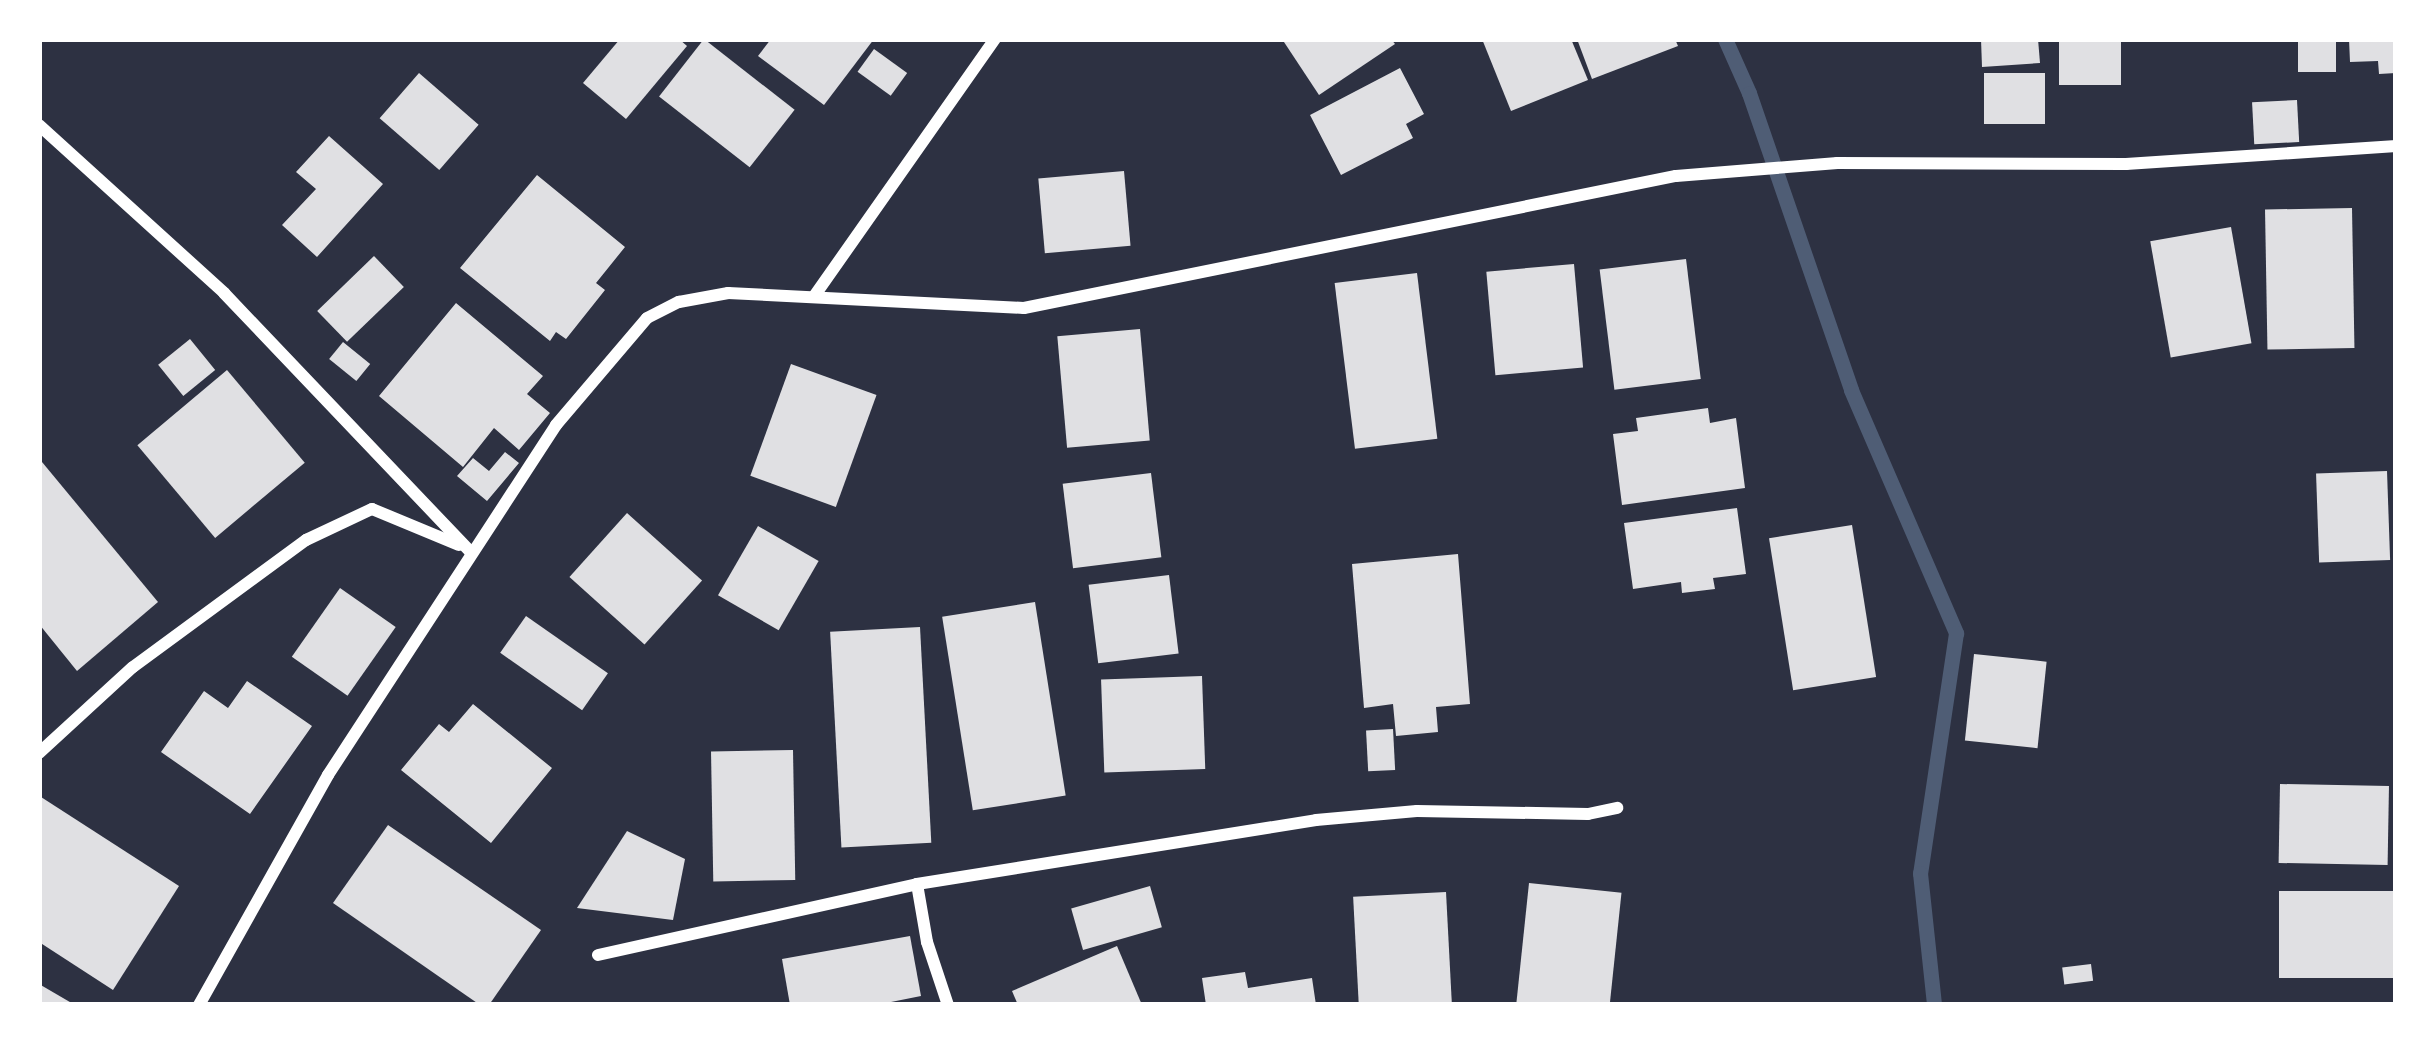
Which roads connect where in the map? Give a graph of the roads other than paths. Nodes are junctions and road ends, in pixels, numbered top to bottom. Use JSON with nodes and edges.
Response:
{"nodes":[{"id":1,"x":994,"y":39,"type":"edge"},
{"id":2,"x":39,"y":125,"type":"edge"},
{"id":3,"x":2396,"y":146,"type":"edge"},
{"id":4,"x":815,"y":295,"type":"junction"},
{"id":5,"x":471,"y":552,"type":"junction"},
{"id":6,"x":39,"y":753,"type":"edge"},
{"id":7,"x":1617,"y":808,"type":"dead end"},
{"id":8,"x":917,"y":884,"type":"junction"},
{"id":9,"x":598,"y":956,"type":"dead end"},
{"id":10,"x":200,"y":1005,"type":"edge"},
{"id":11,"x":948,"y":1005,"type":"edge"}],
"edges":[{"from":1,"to":4,"type":"street"},
{"from":2,"to":5,"type":"street"},
{"from":3,"to":4,"type":"street"},
{"from":4,"to":5,"type":"street"},
{"from":5,"to":6,"type":"street"},
{"from":5,"to":10,"type":"street"},
{"from":7,"to":8,"type":"street"},
{"from":8,"to":9,"type":"street"},
{"from":8,"to":11,"type":"street"}]}
